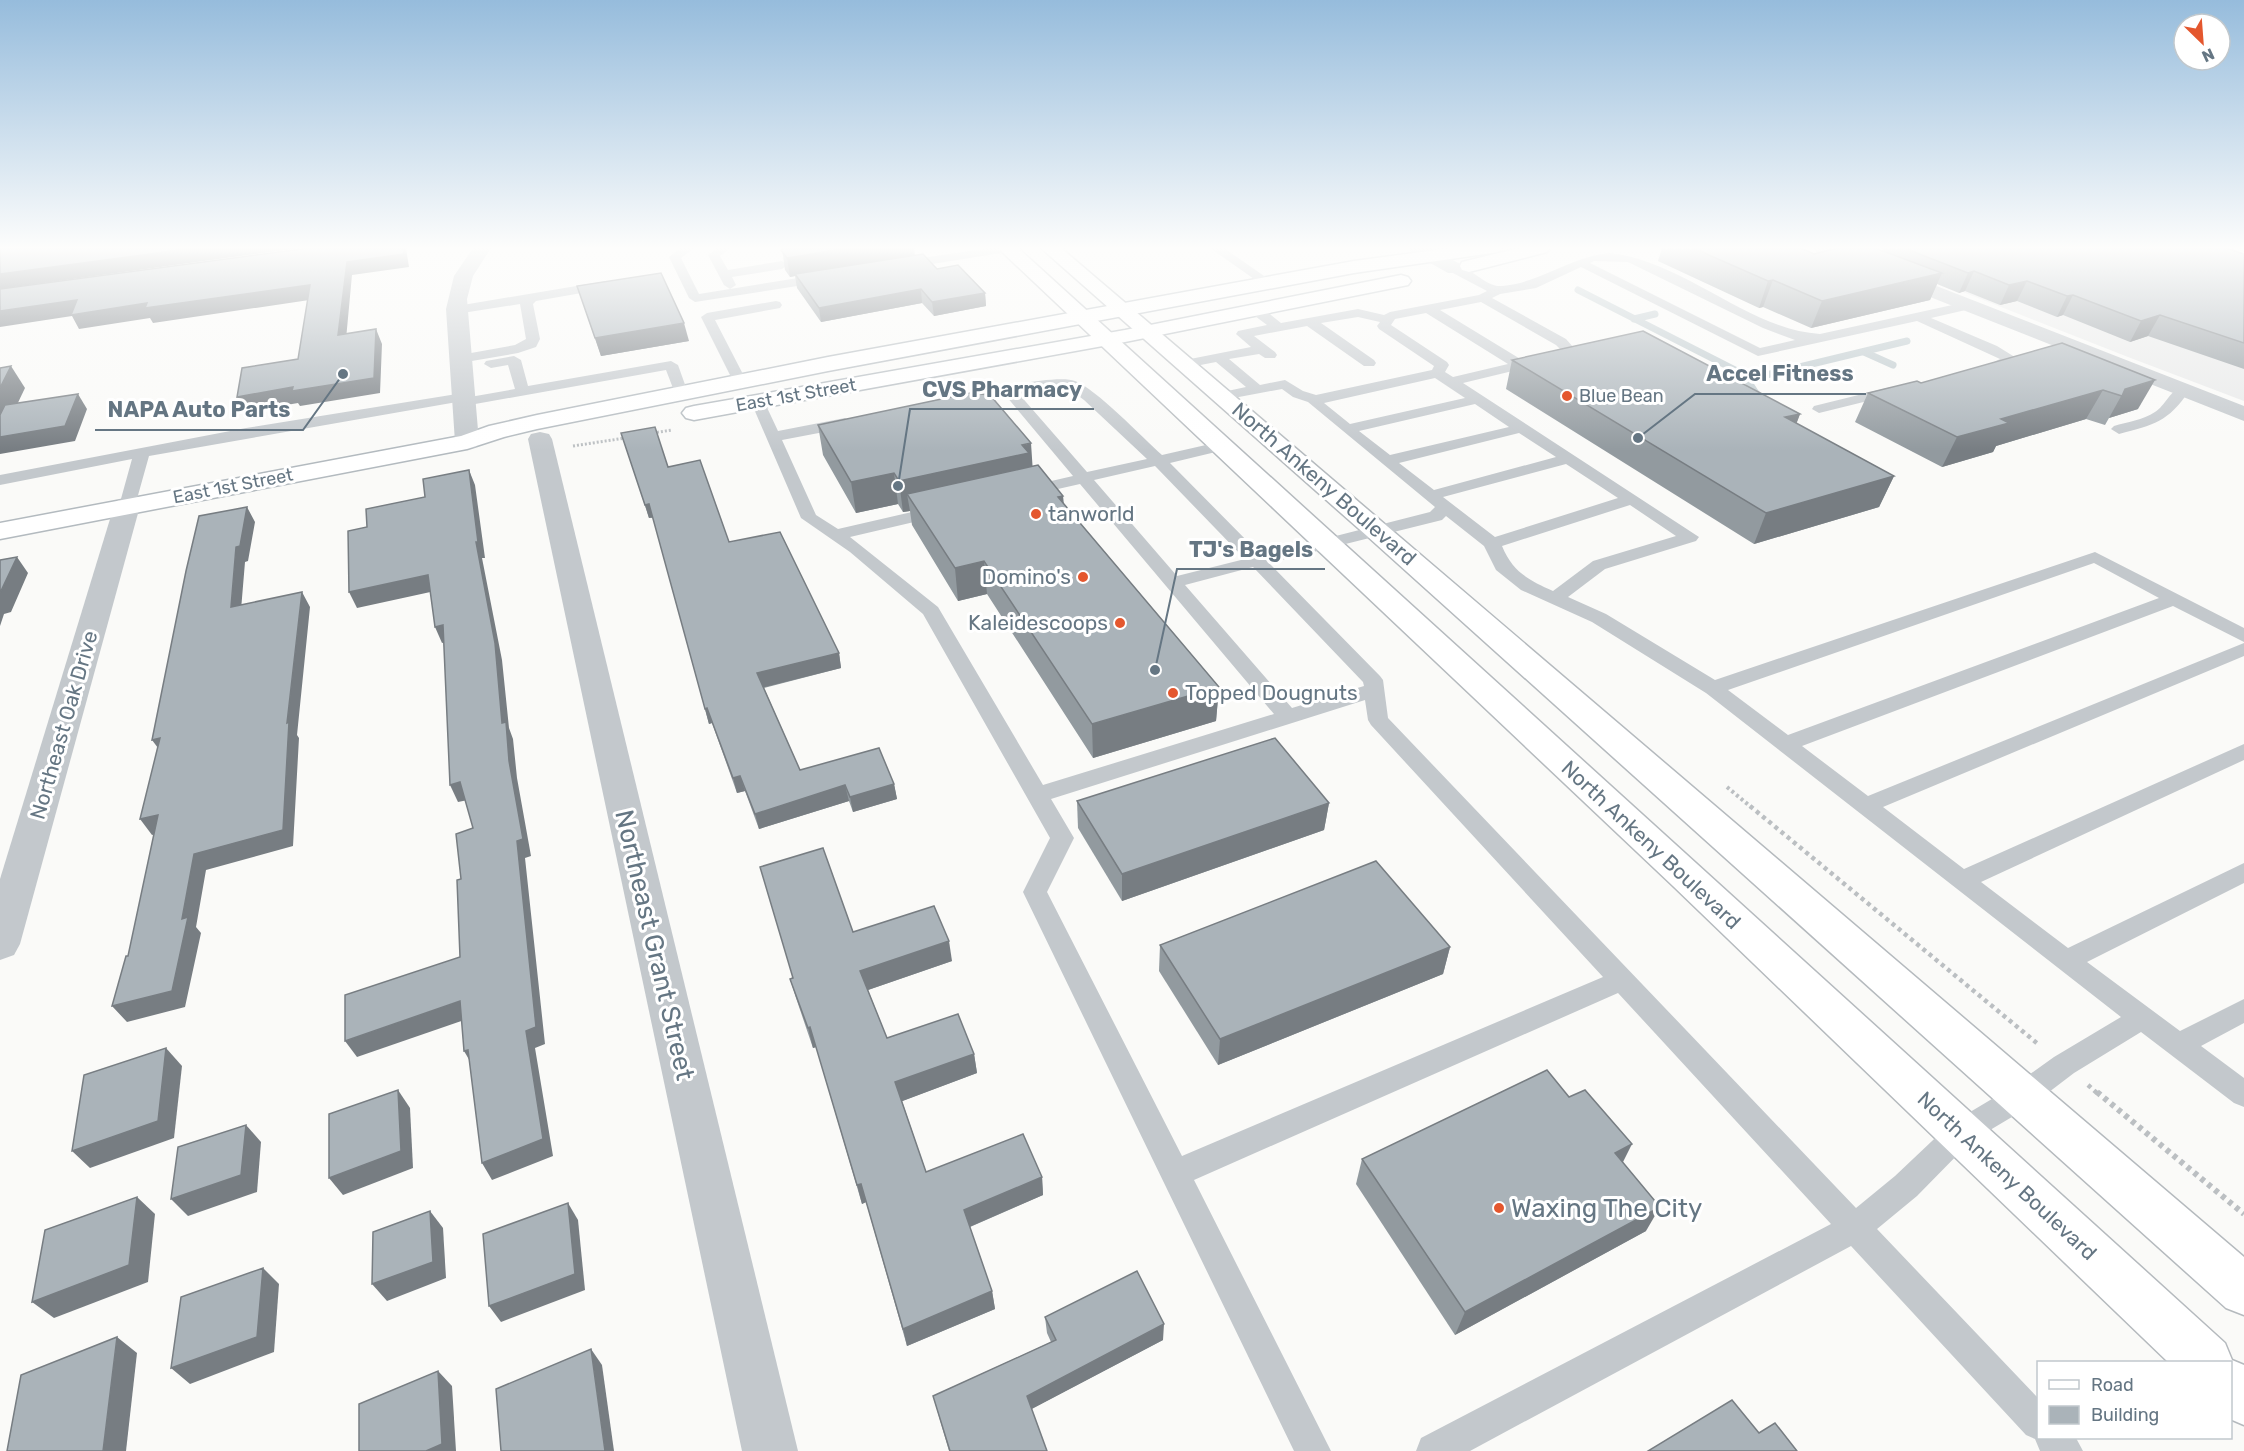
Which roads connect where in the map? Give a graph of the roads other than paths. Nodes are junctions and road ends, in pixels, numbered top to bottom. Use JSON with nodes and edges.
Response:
{"nodes":[{"id":1,"x":457,"y":316,"type":"edge"},
{"id":2,"x":528,"y":316,"type":"edge"},
{"id":3,"x":707,"y":316,"type":"edge"},
{"id":4,"x":1101,"y":316,"type":"edge"},
{"id":5,"x":1106,"y":316,"type":"edge"},
{"id":6,"x":1148,"y":316,"type":"edge"},
{"id":7,"x":1202,"y":316,"type":"edge"},
{"id":8,"x":1263,"y":316,"type":"edge"},
{"id":9,"x":1349,"y":316,"type":"edge"},
{"id":10,"x":1369,"y":316,"type":"edge"},
{"id":11,"x":1392,"y":316,"type":"edge"},
{"id":12,"x":1440,"y":316,"type":"edge"},
{"id":13,"x":1514,"y":316,"type":"edge"},
{"id":14,"x":1686,"y":316,"type":"edge"},
{"id":15,"x":1749,"y":316,"type":"edge"},
{"id":16,"x":1924,"y":316,"type":"edge"},
{"id":17,"x":1991,"y":316,"type":"edge"},
{"id":18,"x":1919,"y":317,"type":"junction"},
{"id":19,"x":1387,"y":320,"type":"junction"},
{"id":20,"x":1114,"y":325,"type":"junction"},
{"id":21,"x":1278,"y":327,"type":"junction"},
{"id":22,"x":1307,"y":328,"type":"junction"},
{"id":23,"x":1820,"y":338,"type":"junction"},
{"id":24,"x":1219,"y":358,"type":"junction"},
{"id":25,"x":1369,"y":363,"type":"dead end"},
{"id":26,"x":461,"y":364,"type":"junction"},
{"id":27,"x":1185,"y":364,"type":"junction"},
{"id":28,"x":1520,"y":365,"type":"junction"},
{"id":29,"x":1969,"y":372,"type":"edge"},
{"id":30,"x":1271,"y":373,"type":"dead end"},
{"id":31,"x":1287,"y":377,"type":"junction"},
{"id":32,"x":1444,"y":377,"type":"junction"},
{"id":33,"x":740,"y":381,"type":"junction"},
{"id":34,"x":1900,"y":389,"type":"edge"},
{"id":35,"x":1258,"y":390,"type":"junction"},
{"id":36,"x":1009,"y":391,"type":"junction"},
{"id":37,"x":2182,"y":391,"type":"junction"},
{"id":38,"x":523,"y":392,"type":"junction"},
{"id":39,"x":681,"y":393,"type":"junction"},
{"id":40,"x":1222,"y":396,"type":"junction"},
{"id":41,"x":1478,"y":399,"type":"junction"},
{"id":42,"x":464,"y":400,"type":"junction"},
{"id":43,"x":1318,"y":401,"type":"junction"},
{"id":44,"x":758,"y":402,"type":"junction"},
{"id":45,"x":942,"y":404,"type":"edge"},
{"id":46,"x":1819,"y":409,"type":"dead end"},
{"id":47,"x":2244,"y":414,"type":"edge"},
{"id":48,"x":863,"y":419,"type":"edge"},
{"id":49,"x":1522,"y":428,"type":"junction"},
{"id":50,"x":1347,"y":429,"type":"junction"},
{"id":51,"x":2119,"y":429,"type":"edge"},
{"id":52,"x":772,"y":436,"type":"junction"},
{"id":53,"x":540,"y":438,"type":"junction"},
{"id":54,"x":467,"y":442,"type":"junction"},
{"id":55,"x":1219,"y":447,"type":"junction"},
{"id":56,"x":142,"y":453,"type":"junction"},
{"id":57,"x":1569,"y":458,"type":"junction"},
{"id":58,"x":1158,"y":460,"type":"junction"},
{"id":59,"x":1387,"y":461,"type":"junction"},
{"id":60,"x":1085,"y":477,"type":"junction"},
{"id":61,"x":0,"y":480,"type":"edge"},
{"id":62,"x":1005,"y":496,"type":"edge"},
{"id":63,"x":1632,"y":499,"type":"junction"},
{"id":64,"x":1437,"y":502,"type":"junction"},
{"id":65,"x":127,"y":507,"type":"junction"},
{"id":66,"x":949,"y":509,"type":"edge"},
{"id":67,"x":1377,"y":530,"type":"junction"},
{"id":68,"x":0,"y":531,"type":"edge"},
{"id":69,"x":836,"y":535,"type":"junction"},
{"id":70,"x":1324,"y":543,"type":"junction"},
{"id":71,"x":1492,"y":543,"type":"junction"},
{"id":72,"x":1257,"y":560,"type":"junction"},
{"id":73,"x":1174,"y":582,"type":"junction"},
{"id":74,"x":1555,"y":598,"type":"junction"},
{"id":75,"x":2175,"y":599,"type":"junction"},
{"id":76,"x":2244,"y":636,"type":"edge"},
{"id":77,"x":2244,"y":649,"type":"edge"},
{"id":78,"x":1713,"y":688,"type":"junction"},
{"id":79,"x":1374,"y":690,"type":"junction"},
{"id":80,"x":1288,"y":717,"type":"junction"},
{"id":81,"x":1785,"y":744,"type":"junction"},
{"id":82,"x":2244,"y":751,"type":"edge"},
{"id":83,"x":1037,"y":795,"type":"junction"},
{"id":84,"x":1865,"y":806,"type":"junction"},
{"id":85,"x":2244,"y":872,"type":"edge"},
{"id":86,"x":1962,"y":880,"type":"junction"},
{"id":87,"x":0,"y":944,"type":"edge"},
{"id":88,"x":2066,"y":961,"type":"junction"},
{"id":89,"x":1622,"y":980,"type":"junction"},
{"id":90,"x":2244,"y":1010,"type":"edge"},
{"id":91,"x":2142,"y":1018,"type":"junction"},
{"id":92,"x":2178,"y":1045,"type":"junction"},
{"id":93,"x":2244,"y":1094,"type":"edge"},
{"id":94,"x":2022,"y":1096,"type":"junction"},
{"id":95,"x":1960,"y":1133,"type":"junction"},
{"id":96,"x":1174,"y":1174,"type":"junction"},
{"id":97,"x":1855,"y":1228,"type":"junction"},
{"id":98,"x":2244,"y":1290,"type":"edge"},
{"id":99,"x":2205,"y":1361,"type":"edge"},
{"id":100,"x":2232,"y":1388,"type":"edge"},
{"id":101,"x":2244,"y":1398,"type":"edge"},
{"id":102,"x":2037,"y":1422,"type":"edge"},
{"id":103,"x":2054,"y":1439,"type":"edge"},
{"id":104,"x":770,"y":1451,"type":"edge"},
{"id":105,"x":1313,"y":1451,"type":"edge"},
{"id":106,"x":1434,"y":1451,"type":"edge"},
{"id":107,"x":2065,"y":1451,"type":"edge"}],
"edges":[{"from":1,"to":26,"type":"street"},
{"from":2,"to":26,"type":"lane"},
{"from":3,"to":33,"type":"lane"},
{"from":4,"to":20,"type":"main road"},
{"from":5,"to":20,"type":"main road"},
{"from":6,"to":20,"type":"main road"},
{"from":7,"to":20,"type":"main road"},
{"from":8,"to":21,"type":"lane"},
{"from":9,"to":22,"type":"lane"},
{"from":10,"to":19,"type":"lane"},
{"from":11,"to":19,"type":"lane"},
{"from":12,"to":28,"type":"lane"},
{"from":13,"to":28,"type":"lane"},
{"from":14,"to":23,"type":"lane"},
{"from":15,"to":23,"type":"lane"},
{"from":16,"to":18,"type":"lane"},
{"from":17,"to":37,"type":"street"},
{"from":18,"to":23,"type":"lane"},
{"from":18,"to":29,"type":"lane"},
{"from":19,"to":32,"type":"lane"},
{"from":20,"to":27,"type":"main road","name":"North Ankeny Boulevard"},
{"from":20,"to":33,"type":"main road","name":"East 1st Street"},
{"from":20,"to":44,"type":"main road","name":"East 1st Street"},
{"from":20,"to":55,"type":"main road","name":"North Ankeny Boulevard"},
{"from":21,"to":22,"type":"lane"},
{"from":21,"to":24,"type":"lane"},
{"from":22,"to":25,"type":"lane"},
{"from":24,"to":27,"type":"lane"},
{"from":24,"to":35,"type":"lane"},
{"from":26,"to":38,"type":"lane"},
{"from":26,"to":42,"type":"street"},
{"from":27,"to":40,"type":"main road","name":"North Ankeny Boulevard"},
{"from":28,"to":32,"type":"lane"},
{"from":30,"to":31,"type":"lane"},
{"from":31,"to":35,"type":"lane"},
{"from":31,"to":43,"type":"lane"},
{"from":32,"to":41,"type":"lane"},
{"from":32,"to":43,"type":"lane"},
{"from":33,"to":39,"type":"main road","name":"East 1st Street"},
{"from":34,"to":46,"type":"lane"},
{"from":35,"to":40,"type":"lane"},
{"from":36,"to":45,"type":"lane"},
{"from":36,"to":58,"type":"lane"},
{"from":36,"to":60,"type":"lane"},
{"from":37,"to":47,"type":"street"},
{"from":37,"to":51,"type":"lane"},
{"from":38,"to":39,"type":"lane"},
{"from":38,"to":42,"type":"lane"},
{"from":39,"to":54,"type":"main road","name":"East 1st Street"},
{"from":40,"to":67,"type":"main road","name":"North Ankeny Boulevard"},
{"from":41,"to":49,"type":"lane"},
{"from":41,"to":50,"type":"lane"},
{"from":42,"to":54,"type":"street"},
{"from":42,"to":56,"type":"lane"},
{"from":43,"to":50,"type":"lane"},
{"from":44,"to":52,"type":"lane"},
{"from":44,"to":53,"type":"main road","name":"East 1st Street"},
{"from":48,"to":52,"type":"lane"},
{"from":49,"to":57,"type":"lane"},
{"from":49,"to":59,"type":"lane"},
{"from":50,"to":59,"type":"lane"},
{"from":52,"to":69,"type":"lane"},
{"from":53,"to":54,"type":"main road","name":"East 1st Street"},
{"from":53,"to":104,"type":"street","name":"Northeast Grant Street"},
{"from":54,"to":65,"type":"main road","name":"East 1st Street"},
{"from":55,"to":58,"type":"lane"},
{"from":55,"to":70,"type":"main road","name":"North Ankeny Boulevard"},
{"from":56,"to":61,"type":"lane"},
{"from":56,"to":65,"type":"lane"},
{"from":57,"to":63,"type":"lane"},
{"from":57,"to":64,"type":"lane"},
{"from":58,"to":60,"type":"lane"},
{"from":58,"to":72,"type":"lane"},
{"from":59,"to":64,"type":"lane"},
{"from":60,"to":62,"type":"lane"},
{"from":60,"to":73,"type":"lane"},
{"from":63,"to":71,"type":"lane"},
{"from":63,"to":74,"type":"lane"},
{"from":64,"to":67,"type":"lane"},
{"from":64,"to":71,"type":"lane"},
{"from":65,"to":68,"type":"main road","name":"East 1st Street"},
{"from":65,"to":87,"type":"street","name":"Northeast Oak Drive"},
{"from":66,"to":69,"type":"lane"},
{"from":67,"to":70,"type":"lane"},
{"from":67,"to":94,"type":"main road","name":"North Ankeny Boulevard"},
{"from":69,"to":83,"type":"lane"},
{"from":70,"to":72,"type":"lane"},
{"from":70,"to":95,"type":"main road","name":"North Ankeny Boulevard"},
{"from":71,"to":74,"type":"lane"},
{"from":72,"to":73,"type":"lane"},
{"from":72,"to":79,"type":"lane"},
{"from":73,"to":80,"type":"lane"},
{"from":74,"to":78,"type":"lane"},
{"from":75,"to":76,"type":"lane"},
{"from":75,"to":78,"type":"lane"},
{"from":75,"to":81,"type":"lane"},
{"from":77,"to":84,"type":"lane"},
{"from":78,"to":81,"type":"lane"},
{"from":79,"to":80,"type":"lane"},
{"from":79,"to":89,"type":"lane"},
{"from":80,"to":83,"type":"lane"},
{"from":81,"to":84,"type":"lane"},
{"from":82,"to":86,"type":"lane"},
{"from":83,"to":96,"type":"lane"},
{"from":84,"to":86,"type":"lane"},
{"from":85,"to":88,"type":"lane"},
{"from":86,"to":88,"type":"lane"},
{"from":88,"to":91,"type":"lane"},
{"from":89,"to":96,"type":"lane"},
{"from":89,"to":97,"type":"lane"},
{"from":90,"to":92,"type":"lane"},
{"from":91,"to":92,"type":"lane"},
{"from":91,"to":94,"type":"lane"},
{"from":92,"to":93,"type":"lane"},
{"from":94,"to":95,"type":"lane"},
{"from":94,"to":98,"type":"main road","name":"North Ankeny Boulevard"},
{"from":95,"to":97,"type":"lane"},
{"from":95,"to":99,"type":"main road","name":"North Ankeny Boulevard"},
{"from":96,"to":105,"type":"lane"},
{"from":97,"to":102,"type":"lane"},
{"from":97,"to":106,"type":"lane"},
{"from":100,"to":101,"type":"main road"},
{"from":103,"to":107,"type":"lane"}]}
